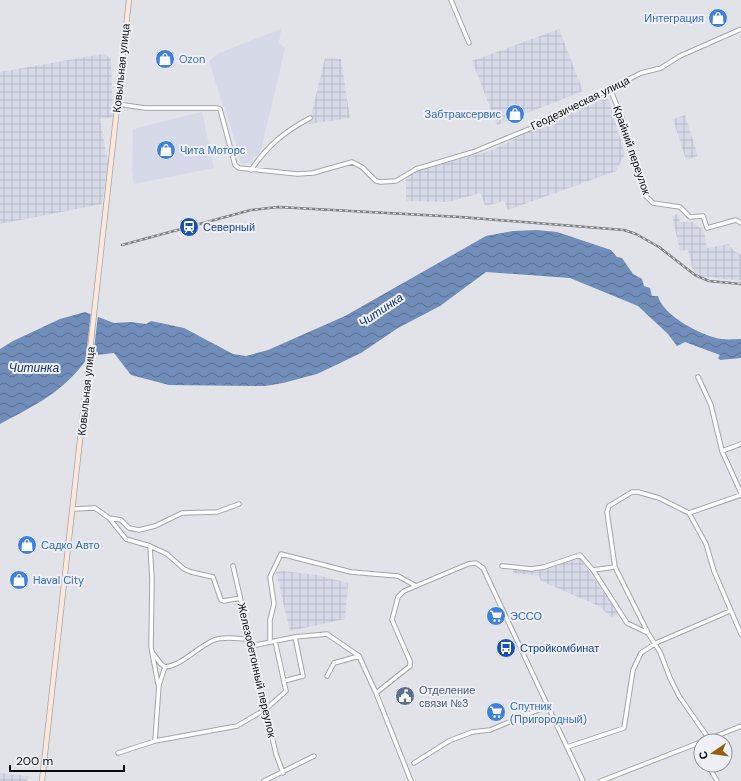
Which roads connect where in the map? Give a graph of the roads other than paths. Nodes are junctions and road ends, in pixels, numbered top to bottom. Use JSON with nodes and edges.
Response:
{"nodes":[{"id":1,"x":129,"y":0,"type":"edge"},
{"id":2,"x":451,"y":0,"type":"edge"},
{"id":3,"x":741,"y":29,"type":"edge"},
{"id":4,"x":469,"y":43,"type":"dead end"},
{"id":5,"x":610,"y":89,"type":"junction"},
{"id":6,"x":117,"y":104,"type":"junction"},
{"id":7,"x":310,"y":118,"type":"dead end"},
{"id":8,"x":251,"y":170,"type":"junction"},
{"id":9,"x":741,"y":223,"type":"edge"},
{"id":10,"x":698,"y":378,"type":"dead end"},
{"id":11,"x":741,"y":444,"type":"edge"},
{"id":12,"x":722,"y":451,"type":"junction"},
{"id":13,"x":741,"y":494,"type":"edge"},
{"id":14,"x":239,"y":504,"type":"dead end"},
{"id":15,"x":73,"y":509,"type":"junction"},
{"id":16,"x":689,"y":513,"type":"junction"},
{"id":17,"x":109,"y":518,"type":"junction"},
{"id":18,"x":150,"y":546,"type":"junction"},
{"id":19,"x":233,"y":566,"type":"dead end"},
{"id":20,"x":502,"y":566,"type":"dead end"},
{"id":21,"x":615,"y":567,"type":"junction"},
{"id":22,"x":593,"y":570,"type":"junction"},
{"id":23,"x":416,"y":586,"type":"junction"},
{"id":24,"x":240,"y":598,"type":"junction"},
{"id":25,"x":730,"y":611,"type":"junction"},
{"id":26,"x":648,"y":633,"type":"junction"},
{"id":27,"x":741,"y":634,"type":"edge"},
{"id":28,"x":295,"y":636,"type":"junction"},
{"id":29,"x":249,"y":639,"type":"junction"},
{"id":30,"x":275,"y":641,"type":"junction"},
{"id":31,"x":270,"y":642,"type":"junction"},
{"id":32,"x":656,"y":643,"type":"junction"},
{"id":33,"x":251,"y":646,"type":"junction"},
{"id":34,"x":152,"y":651,"type":"junction"},
{"id":35,"x":358,"y":656,"type":"junction"},
{"id":36,"x":165,"y":667,"type":"junction"},
{"id":37,"x":327,"y":676,"type":"dead end"},
{"id":38,"x":284,"y":681,"type":"junction"},
{"id":39,"x":158,"y":685,"type":"junction"},
{"id":40,"x":376,"y":693,"type":"junction"},
{"id":41,"x":548,"y":706,"type":"junction"},
{"id":42,"x":266,"y":710,"type":"junction"},
{"id":43,"x":741,"y":726,"type":"edge"},
{"id":44,"x":705,"y":733,"type":"edge"},
{"id":45,"x":724,"y":733,"type":"edge"},
{"id":46,"x":155,"y":741,"type":"junction"},
{"id":47,"x":693,"y":745,"type":"edge"},
{"id":48,"x":567,"y":747,"type":"junction"},
{"id":49,"x":118,"y":753,"type":"dead end"},
{"id":50,"x":314,"y":756,"type":"dead end"},
{"id":51,"x":414,"y":763,"type":"dead end"},
{"id":52,"x":283,"y":773,"type":"junction"},
{"id":53,"x":42,"y":781,"type":"edge"},
{"id":54,"x":264,"y":781,"type":"edge"},
{"id":55,"x":410,"y":781,"type":"edge"},
{"id":56,"x":583,"y":781,"type":"edge"},
{"id":57,"x":601,"y":781,"type":"edge"}],
"edges":[{"from":1,"to":6,"type":"main road","name":"Ковыльная улица"},
{"from":2,"to":4,"type":"street"},
{"from":3,"to":5,"type":"street","name":"Геодезическая улица"},
{"from":5,"to":8,"type":"street","name":"Геодезическая улица"},
{"from":5,"to":9,"type":"street","name":"Крайний переулок"},
{"from":6,"to":8,"type":"street"},
{"from":6,"to":15,"type":"main road","name":"Ковыльная улица"},
{"from":7,"to":8,"type":"street"},
{"from":10,"to":12,"type":"street"},
{"from":11,"to":12,"type":"street"},
{"from":12,"to":13,"type":"street"},
{"from":13,"to":16,"type":"street"},
{"from":14,"to":17,"type":"street"},
{"from":15,"to":17,"type":"street"},
{"from":15,"to":53,"type":"main road","name":"Ковыльная улица"},
{"from":16,"to":21,"type":"street"},
{"from":16,"to":25,"type":"street"},
{"from":17,"to":18,"type":"street"},
{"from":18,"to":24,"type":"street"},
{"from":18,"to":34,"type":"street"},
{"from":19,"to":24,"type":"street","name":"Железобетонный переулок"},
{"from":20,"to":22,"type":"street"},
{"from":21,"to":22,"type":"street"},
{"from":21,"to":26,"type":"street"},
{"from":22,"to":26,"type":"street"},
{"from":23,"to":31,"type":"street"},
{"from":23,"to":40,"type":"street"},
{"from":23,"to":41,"type":"street"},
{"from":24,"to":29,"type":"street","name":"Железобетонный переулок"},
{"from":25,"to":27,"type":"street"},
{"from":25,"to":32,"type":"street"},
{"from":26,"to":32,"type":"street"},
{"from":28,"to":30,"type":"street"},
{"from":28,"to":35,"type":"street"},
{"from":28,"to":38,"type":"street"},
{"from":29,"to":33,"type":"street","name":"Железобетонный переулок"},
{"from":29,"to":36,"type":"street"},
{"from":30,"to":31,"type":"street"},
{"from":30,"to":38,"type":"street"},
{"from":31,"to":33,"type":"street"},
{"from":32,"to":44,"type":"street"},
{"from":32,"to":48,"type":"street"},
{"from":33,"to":42,"type":"street","name":"Железобетонный переулок"},
{"from":34,"to":36,"type":"street"},
{"from":34,"to":39,"type":"street"},
{"from":35,"to":37,"type":"street"},
{"from":35,"to":40,"type":"street"},
{"from":36,"to":39,"type":"street"},
{"from":38,"to":42,"type":"street"},
{"from":39,"to":46,"type":"street"},
{"from":40,"to":55,"type":"street"},
{"from":41,"to":48,"type":"street"},
{"from":41,"to":51,"type":"street"},
{"from":42,"to":46,"type":"street"},
{"from":42,"to":52,"type":"street","name":"Железобетонный переулок"},
{"from":43,"to":45,"type":"street"},
{"from":46,"to":49,"type":"street"},
{"from":47,"to":57,"type":"street"},
{"from":48,"to":56,"type":"street"},
{"from":50,"to":52,"type":"street"},
{"from":52,"to":54,"type":"street"}]}
